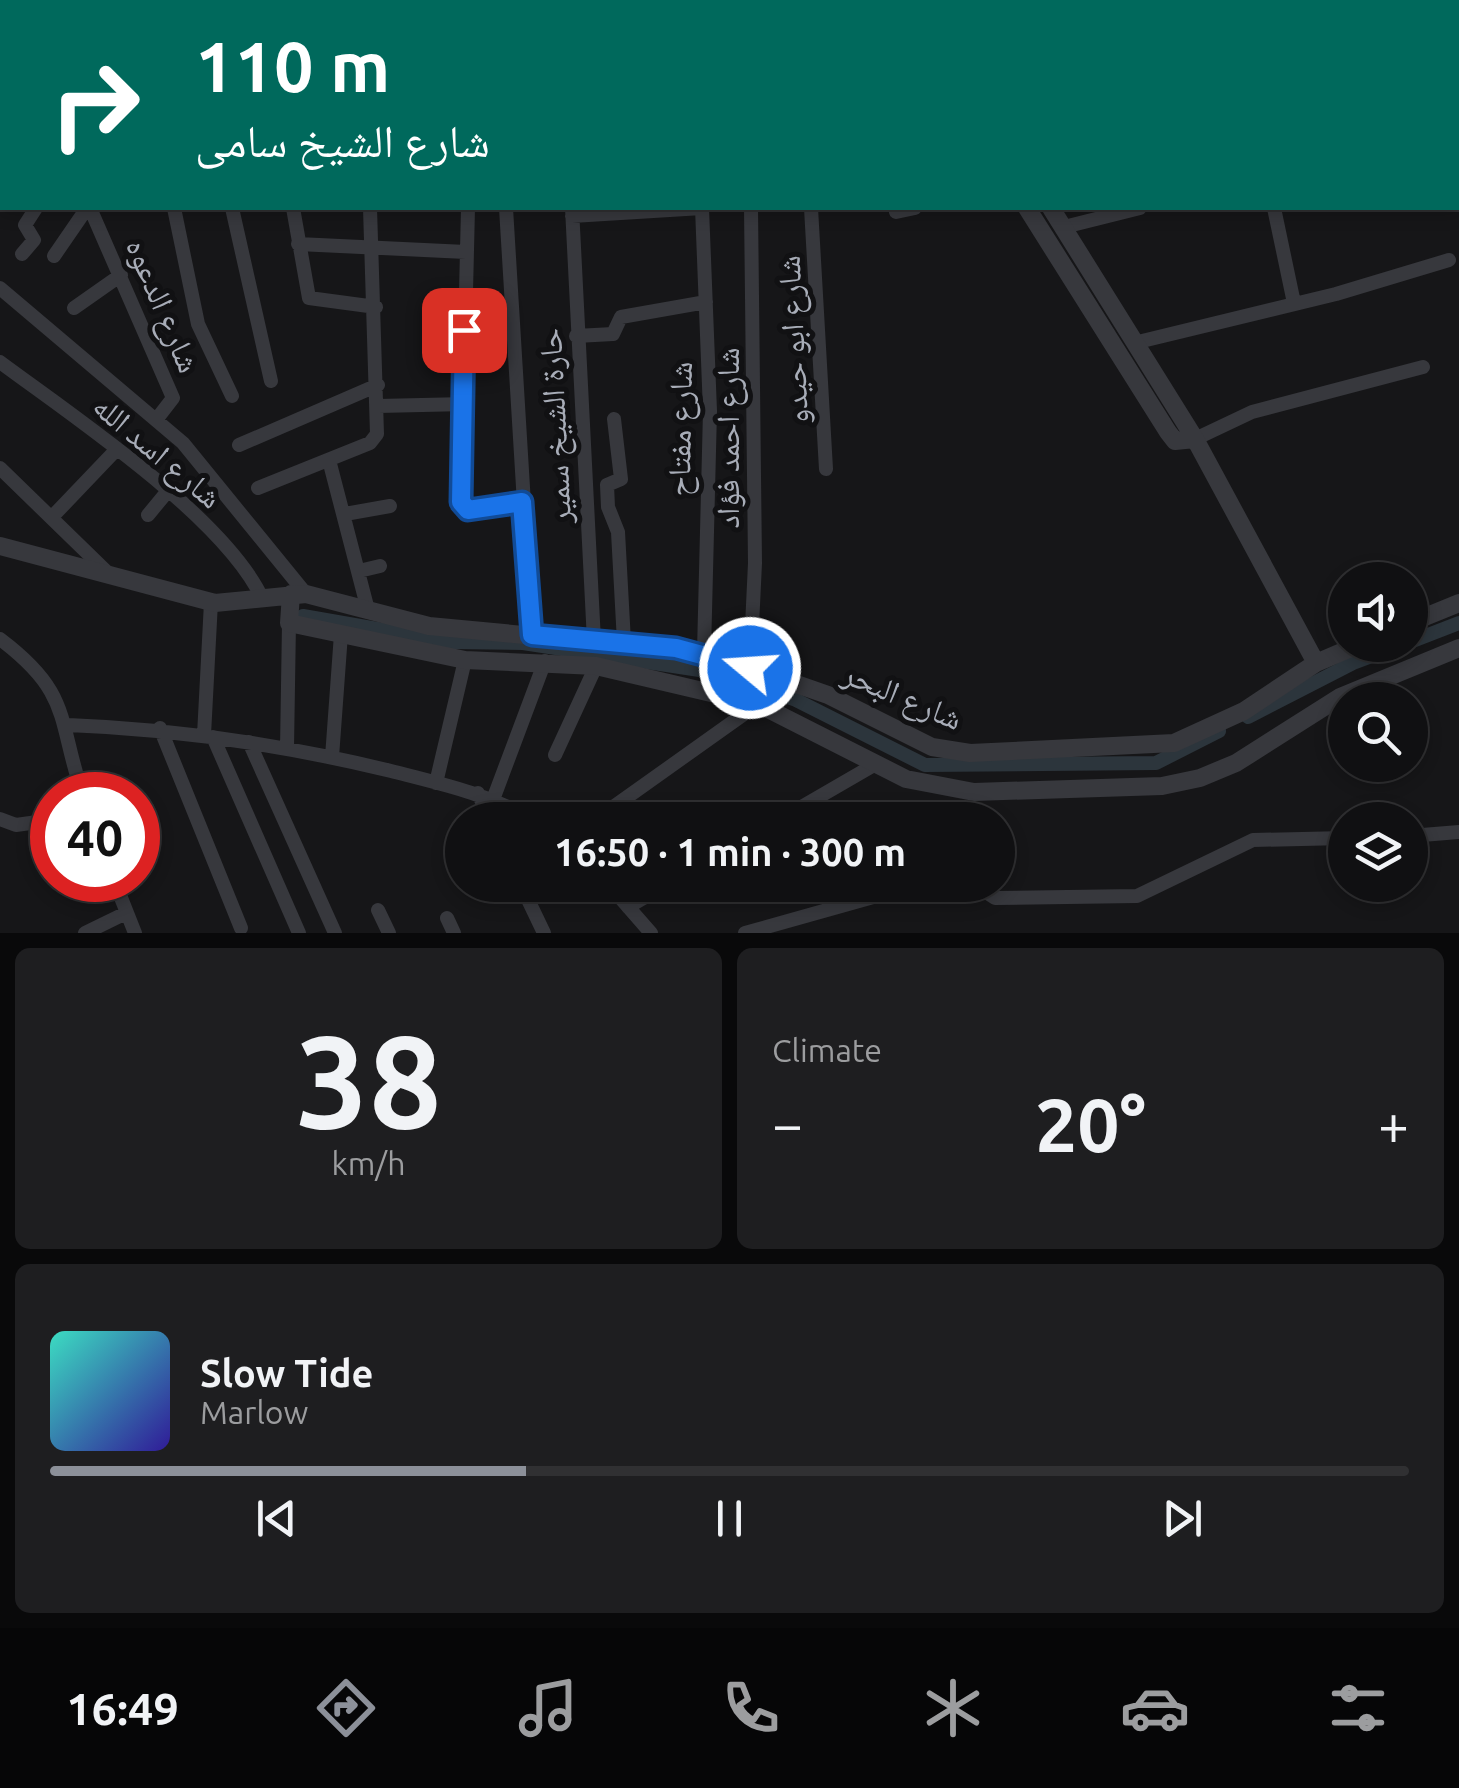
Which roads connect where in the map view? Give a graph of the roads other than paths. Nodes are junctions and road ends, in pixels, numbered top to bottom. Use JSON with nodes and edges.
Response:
{"nodes":[{"id":1,"x":35,"y":210,"type":"edge"},
{"id":2,"x":87,"y":210,"type":"edge"},
{"id":3,"x":89,"y":210,"type":"edge"},
{"id":4,"x":174,"y":210,"type":"edge"},
{"id":5,"x":232,"y":210,"type":"edge"},
{"id":6,"x":293,"y":210,"type":"edge"},
{"id":7,"x":370,"y":210,"type":"edge"},
{"id":8,"x":468,"y":210,"type":"edge"},
{"id":9,"x":506,"y":210,"type":"edge"},
{"id":10,"x":637,"y":210,"type":"edge"},
{"id":11,"x":702,"y":210,"type":"edge"},
{"id":12,"x":751,"y":210,"type":"edge"},
{"id":13,"x":811,"y":210,"type":"edge"},
{"id":14,"x":905,"y":210,"type":"edge"},
{"id":15,"x":1029,"y":210,"type":"edge"},
{"id":16,"x":1052,"y":210,"type":"edge"},
{"id":17,"x":1132,"y":210,"type":"edge"},
{"id":18,"x":1274,"y":210,"type":"edge"},
{"id":19,"x":572,"y":212,"type":"edge"},
{"id":20,"x":896,"y":212,"type":"dead end"},
{"id":21,"x":1064,"y":227,"type":"junction"},
{"id":22,"x":298,"y":244,"type":"junction"},
{"id":23,"x":375,"y":249,"type":"junction"},
{"id":24,"x":466,"y":252,"type":"junction"},
{"id":25,"x":22,"y":254,"type":"dead end"},
{"id":26,"x":54,"y":256,"type":"dead end"},
{"id":27,"x":1448,"y":260,"type":"dead end"},
{"id":28,"x":121,"y":274,"type":"junction"},
{"id":29,"x":0,"y":288,"type":"edge"},
{"id":30,"x":706,"y":302,"type":"junction"},
{"id":31,"x":1294,"y":303,"type":"junction"},
{"id":32,"x":376,"y":307,"type":"junction"},
{"id":33,"x":74,"y":308,"type":"dead end"},
{"id":34,"x":576,"y":336,"type":"junction"},
{"id":35,"x":1138,"y":342,"type":"junction"},
{"id":36,"x":0,"y":363,"type":"edge"},
{"id":37,"x":1423,"y":367,"type":"dead end"},
{"id":38,"x":271,"y":381,"type":"dead end"},
{"id":39,"x":378,"y":385,"type":"junction"},
{"id":40,"x":232,"y":396,"type":"dead end"},
{"id":41,"x":466,"y":404,"type":"junction"},
{"id":42,"x":378,"y":406,"type":"junction"},
{"id":43,"x":614,"y":419,"type":"dead end"},
{"id":44,"x":156,"y":420,"type":"junction"},
{"id":45,"x":1194,"y":438,"type":"junction"},
{"id":46,"x":239,"y":445,"type":"dead end"},
{"id":47,"x":116,"y":450,"type":"junction"},
{"id":48,"x":330,"y":460,"type":"junction"},
{"id":49,"x":0,"y":468,"type":"edge"},
{"id":50,"x":826,"y":469,"type":"dead end"},
{"id":51,"x":258,"y":488,"type":"dead end"},
{"id":52,"x":167,"y":492,"type":"junction"},
{"id":53,"x":522,"y":502,"type":"junction"},
{"id":54,"x":390,"y":506,"type":"dead end"},
{"id":55,"x":345,"y":514,"type":"junction"},
{"id":56,"x":148,"y":515,"type":"dead end"},
{"id":57,"x":53,"y":516,"type":"junction"},
{"id":58,"x":0,"y":546,"type":"edge"},
{"id":59,"x":380,"y":566,"type":"dead end"},
{"id":60,"x":359,"y":571,"type":"junction"},
{"id":61,"x":111,"y":576,"type":"junction"},
{"id":62,"x":298,"y":594,"type":"junction"},
{"id":63,"x":263,"y":600,"type":"junction"},
{"id":64,"x":211,"y":602,"type":"junction"},
{"id":65,"x":1459,"y":603,"type":"edge"},
{"id":66,"x":368,"y":610,"type":"junction"},
{"id":67,"x":1428,"y":616,"type":"edge"},
{"id":68,"x":290,"y":623,"type":"junction"},
{"id":69,"x":340,"y":634,"type":"junction"},
{"id":70,"x":532,"y":635,"type":"junction"},
{"id":71,"x":426,"y":639,"type":"junction"},
{"id":72,"x":0,"y":640,"type":"edge"},
{"id":73,"x":594,"y":641,"type":"junction"},
{"id":74,"x":624,"y":642,"type":"junction"},
{"id":75,"x":1459,"y":648,"type":"edge"},
{"id":76,"x":704,"y":652,"type":"junction"},
{"id":77,"x":1328,"y":658,"type":"edge"},
{"id":78,"x":465,"y":660,"type":"junction"},
{"id":79,"x":545,"y":660,"type":"junction"},
{"id":80,"x":1316,"y":663,"type":"junction"},
{"id":81,"x":596,"y":666,"type":"junction"},
{"id":82,"x":750,"y":668,"type":"junction"},
{"id":83,"x":758,"y":704,"type":"junction"},
{"id":84,"x":68,"y":725,"type":"junction"},
{"id":85,"x":160,"y":728,"type":"junction"},
{"id":86,"x":209,"y":736,"type":"junction"},
{"id":87,"x":249,"y":742,"type":"junction"},
{"id":88,"x":286,"y":748,"type":"junction"},
{"id":89,"x":555,"y":755,"type":"dead end"},
{"id":90,"x":332,"y":756,"type":"junction"},
{"id":91,"x":874,"y":765,"type":"junction"},
{"id":92,"x":77,"y":772,"type":"edge"},
{"id":93,"x":436,"y":783,"type":"junction"},
{"id":94,"x":478,"y":793,"type":"junction"},
{"id":95,"x":494,"y":798,"type":"junction"},
{"id":96,"x":482,"y":802,"type":"edge"},
{"id":97,"x":501,"y":802,"type":"edge"},
{"id":98,"x":621,"y":802,"type":"edge"},
{"id":99,"x":810,"y":802,"type":"edge"},
{"id":100,"x":0,"y":819,"type":"edge"},
{"id":101,"x":30,"y":822,"type":"edge"},
{"id":102,"x":1459,"y":832,"type":"edge"},
{"id":103,"x":1428,"y":835,"type":"edge"},
{"id":104,"x":1328,"y":838,"type":"edge"},
{"id":105,"x":1015,"y":898,"type":"edge"},
{"id":106,"x":122,"y":902,"type":"edge"},
{"id":107,"x":529,"y":902,"type":"edge"},
{"id":108,"x":624,"y":902,"type":"edge"},
{"id":109,"x":637,"y":902,"type":"edge"},
{"id":110,"x":855,"y":902,"type":"edge"},
{"id":111,"x":628,"y":907,"type":"junction"},
{"id":112,"x":378,"y":910,"type":"dead end"},
{"id":113,"x":126,"y":913,"type":"junction"},
{"id":114,"x":447,"y":918,"type":"dead end"},
{"id":115,"x":240,"y":928,"type":"dead end"},
{"id":116,"x":85,"y":933,"type":"edge"},
{"id":117,"x":134,"y":933,"type":"edge"},
{"id":118,"x":299,"y":933,"type":"edge"},
{"id":119,"x":335,"y":933,"type":"edge"},
{"id":120,"x":389,"y":933,"type":"edge"},
{"id":121,"x":454,"y":933,"type":"edge"},
{"id":122,"x":544,"y":933,"type":"edge"},
{"id":123,"x":651,"y":933,"type":"edge"},
{"id":124,"x":745,"y":933,"type":"edge"}],
"edges":[{"from":1,"to":25,"type":"street"},
{"from":2,"to":26,"type":"street"},
{"from":3,"to":28,"type":"street","name":"شارع الدعوه"},
{"from":4,"to":40,"type":"street"},
{"from":5,"to":38,"type":"street"},
{"from":6,"to":22,"type":"street"},
{"from":7,"to":23,"type":"street"},
{"from":8,"to":24,"type":"street"},
{"from":9,"to":53,"type":"street"},
{"from":10,"to":19,"type":"street"},
{"from":11,"to":30,"type":"street","name":"شارع مفتاح"},
{"from":12,"to":82,"type":"street","name":"شارع احمد فؤاد"},
{"from":13,"to":50,"type":"street","name":"شارع ابو حيدو"},
{"from":14,"to":20,"type":"street"},
{"from":15,"to":45,"type":"street"},
{"from":16,"to":21,"type":"street"},
{"from":17,"to":21,"type":"street"},
{"from":18,"to":31,"type":"street"},
{"from":19,"to":34,"type":"street","name":"حارة الشيخ سمير"},
{"from":21,"to":35,"type":"street"},
{"from":22,"to":23,"type":"street"},
{"from":22,"to":32,"type":"street"},
{"from":23,"to":24,"type":"street"},
{"from":23,"to":32,"type":"street"},
{"from":24,"to":41,"type":"street"},
{"from":27,"to":31,"type":"street"},
{"from":28,"to":33,"type":"street"},
{"from":28,"to":44,"type":"street","name":"شارع الدعوه"},
{"from":29,"to":44,"type":"street"},
{"from":30,"to":34,"type":"street"},
{"from":30,"to":76,"type":"street","name":"شارع مفتاح"},
{"from":31,"to":35,"type":"street"},
{"from":32,"to":39,"type":"street"},
{"from":34,"to":73,"type":"street","name":"حارة الشيخ سمير"},
{"from":35,"to":45,"type":"street"},
{"from":36,"to":47,"type":"street","name":"شارع اسد الله"},
{"from":37,"to":45,"type":"street"},
{"from":39,"to":42,"type":"street"},
{"from":39,"to":46,"type":"street"},
{"from":41,"to":42,"type":"street"},
{"from":41,"to":53,"type":"street"},
{"from":42,"to":48,"type":"street"},
{"from":43,"to":74,"type":"street"},
{"from":44,"to":62,"type":"street"},
{"from":45,"to":80,"type":"street"},
{"from":47,"to":52,"type":"street","name":"شارع اسد الله"},
{"from":47,"to":57,"type":"street"},
{"from":48,"to":51,"type":"street"},
{"from":48,"to":55,"type":"street"},
{"from":49,"to":57,"type":"street"},
{"from":52,"to":56,"type":"street"},
{"from":52,"to":63,"type":"street","name":"شارع اسد الله"},
{"from":53,"to":70,"type":"street"},
{"from":54,"to":55,"type":"street"},
{"from":55,"to":60,"type":"street"},
{"from":57,"to":61,"type":"street"},
{"from":58,"to":61,"type":"street","name":"شارع البحر"},
{"from":59,"to":60,"type":"street"},
{"from":60,"to":66,"type":"street"},
{"from":61,"to":64,"type":"street","name":"شارع البحر"},
{"from":62,"to":63,"type":"street","name":"شارع البحر"},
{"from":62,"to":66,"type":"street","name":"شارع البحر"},
{"from":62,"to":68,"type":"street"},
{"from":63,"to":64,"type":"street","name":"شارع البحر"},
{"from":64,"to":86,"type":"street"},
{"from":65,"to":67,"type":"street"},
{"from":66,"to":71,"type":"street","name":"شارع البحر"},
{"from":68,"to":69,"type":"street","name":"شارع البحر"},
{"from":68,"to":88,"type":"street"},
{"from":69,"to":71,"type":"street","name":"شارع البحر"},
{"from":69,"to":90,"type":"street"},
{"from":70,"to":71,"type":"street","name":"شارع البحر"},
{"from":70,"to":73,"type":"street","name":"شارع البحر"},
{"from":71,"to":78,"type":"street","name":"شارع البحر"},
{"from":72,"to":84,"type":"street"},
{"from":73,"to":74,"type":"street","name":"شارع البحر"},
{"from":74,"to":76,"type":"street","name":"شارع البحر"},
{"from":75,"to":91,"type":"street","name":"شارع البحر"},
{"from":76,"to":82,"type":"street","name":"شارع البحر"},
{"from":77,"to":80,"type":"street","name":"شارع البحر"},
{"from":78,"to":79,"type":"street","name":"شارع البحر"},
{"from":78,"to":93,"type":"street"},
{"from":79,"to":81,"type":"street","name":"شارع البحر"},
{"from":79,"to":95,"type":"street"},
{"from":80,"to":82,"type":"street","name":"شارع البحر"},
{"from":81,"to":83,"type":"street","name":"شارع البحر"},
{"from":81,"to":89,"type":"street"},
{"from":83,"to":91,"type":"street","name":"شارع البحر"},
{"from":83,"to":98,"type":"street"},
{"from":84,"to":85,"type":"street"},
{"from":84,"to":92,"type":"street"},
{"from":85,"to":86,"type":"street"},
{"from":85,"to":115,"type":"street"},
{"from":86,"to":87,"type":"street"},
{"from":86,"to":118,"type":"street"},
{"from":87,"to":88,"type":"street"},
{"from":87,"to":119,"type":"street"},
{"from":88,"to":90,"type":"street"},
{"from":90,"to":93,"type":"street"},
{"from":91,"to":99,"type":"street"},
{"from":93,"to":94,"type":"street"},
{"from":94,"to":95,"type":"street"},
{"from":94,"to":96,"type":"street"},
{"from":95,"to":97,"type":"street"},
{"from":100,"to":101,"type":"street"},
{"from":102,"to":103,"type":"street"},
{"from":104,"to":105,"type":"street"},
{"from":106,"to":113,"type":"street"},
{"from":107,"to":122,"type":"street"},
{"from":108,"to":111,"type":"street"},
{"from":109,"to":111,"type":"street"},
{"from":110,"to":124,"type":"street"},
{"from":111,"to":123,"type":"street"},
{"from":112,"to":120,"type":"street"},
{"from":113,"to":116,"type":"street"},
{"from":113,"to":117,"type":"street"},
{"from":114,"to":121,"type":"street"}]}
